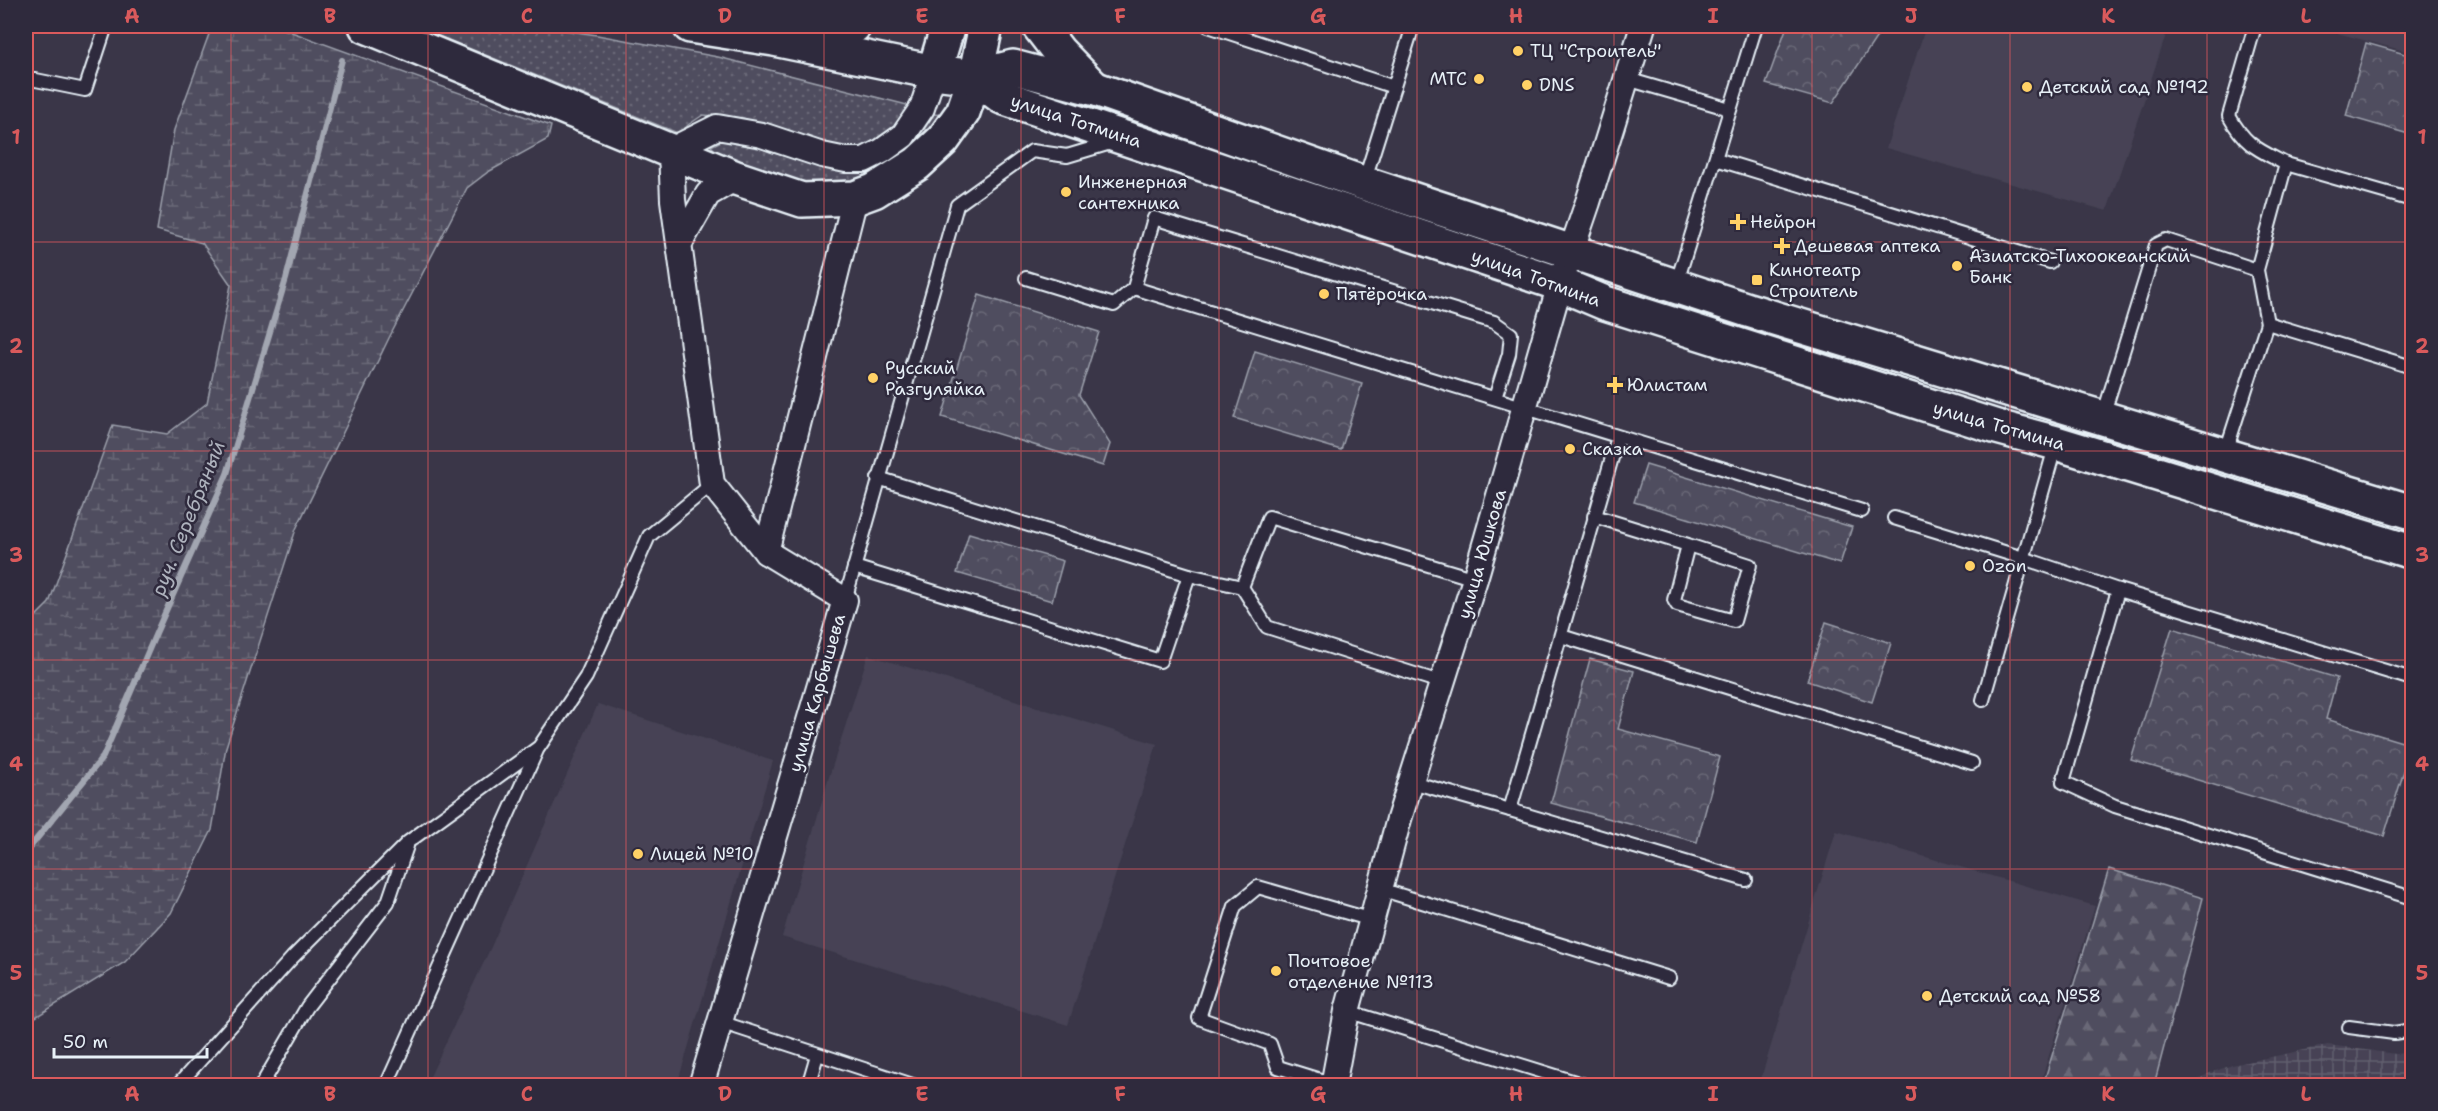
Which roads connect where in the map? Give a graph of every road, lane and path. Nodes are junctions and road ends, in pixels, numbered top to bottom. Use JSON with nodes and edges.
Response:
{"nodes":[{"id":1,"x":106,"y":26,"type":"edge"},
{"id":2,"x":366,"y":26,"type":"edge"},
{"id":3,"x":690,"y":26,"type":"edge"},
{"id":4,"x":854,"y":26,"type":"edge"},
{"id":5,"x":948,"y":26,"type":"edge"},
{"id":6,"x":986,"y":26,"type":"edge"},
{"id":7,"x":1039,"y":26,"type":"edge"},
{"id":8,"x":1208,"y":26,"type":"edge"},
{"id":9,"x":1413,"y":26,"type":"edge"},
{"id":10,"x":1643,"y":26,"type":"edge"},
{"id":11,"x":1756,"y":26,"type":"edge"},
{"id":12,"x":2254,"y":26,"type":"edge"},
{"id":13,"x":774,"y":39,"type":"junction"},
{"id":14,"x":934,"y":72,"type":"junction"},
{"id":15,"x":975,"y":77,"type":"junction"},
{"id":16,"x":26,"y":78,"type":"edge"},
{"id":17,"x":1627,"y":80,"type":"junction"},
{"id":18,"x":1394,"y":87,"type":"junction"},
{"id":19,"x":1096,"y":89,"type":"junction"},
{"id":20,"x":1730,"y":109,"type":"junction"},
{"id":21,"x":1128,"y":138,"type":"junction"},
{"id":22,"x":671,"y":150,"type":"junction"},
{"id":23,"x":1716,"y":159,"type":"junction"},
{"id":24,"x":2286,"y":164,"type":"junction"},
{"id":25,"x":736,"y":178,"type":"junction"},
{"id":26,"x":1364,"y":183,"type":"junction"},
{"id":27,"x":855,"y":198,"type":"junction"},
{"id":28,"x":2412,"y":200,"type":"edge"},
{"id":29,"x":680,"y":243,"type":"junction"},
{"id":30,"x":1571,"y":252,"type":"junction"},
{"id":31,"x":2050,"y":262,"type":"dead end"},
{"id":32,"x":2257,"y":270,"type":"junction"},
{"id":33,"x":1026,"y":278,"type":"dead end"},
{"id":34,"x":1560,"y":284,"type":"junction"},
{"id":35,"x":1676,"y":286,"type":"junction"},
{"id":36,"x":1134,"y":288,"type":"junction"},
{"id":37,"x":2267,"y":323,"type":"junction"},
{"id":38,"x":2412,"y":367,"type":"edge"},
{"id":39,"x":1495,"y":398,"type":"junction"},
{"id":40,"x":1525,"y":408,"type":"junction"},
{"id":41,"x":2103,"y":417,"type":"junction"},
{"id":42,"x":1618,"y":437,"type":"junction"},
{"id":43,"x":2056,"y":443,"type":"junction"},
{"id":44,"x":2224,"y":455,"type":"junction"},
{"id":45,"x":878,"y":478,"type":"junction"},
{"id":46,"x":712,"y":484,"type":"junction"},
{"id":47,"x":1862,"y":511,"type":"dead end"},
{"id":48,"x":2412,"y":512,"type":"edge"},
{"id":49,"x":1594,"y":516,"type":"junction"},
{"id":50,"x":1894,"y":518,"type":"dead end"},
{"id":51,"x":1688,"y":545,"type":"junction"},
{"id":52,"x":766,"y":552,"type":"junction"},
{"id":53,"x":2412,"y":552,"type":"edge"},
{"id":54,"x":2023,"y":558,"type":"junction"},
{"id":55,"x":854,"y":567,"type":"junction"},
{"id":56,"x":1189,"y":575,"type":"junction"},
{"id":57,"x":1475,"y":579,"type":"junction"},
{"id":58,"x":1242,"y":587,"type":"junction"},
{"id":59,"x":2118,"y":590,"type":"junction"},
{"id":60,"x":845,"y":600,"type":"junction"},
{"id":61,"x":1561,"y":636,"type":"junction"},
{"id":62,"x":2412,"y":679,"type":"edge"},
{"id":63,"x":1443,"y":683,"type":"junction"},
{"id":64,"x":1983,"y":700,"type":"dead end"},
{"id":65,"x":538,"y":747,"type":"junction"},
{"id":66,"x":1972,"y":763,"type":"dead end"},
{"id":67,"x":1412,"y":782,"type":"junction"},
{"id":68,"x":1510,"y":810,"type":"junction"},
{"id":69,"x":408,"y":842,"type":"junction"},
{"id":70,"x":1746,"y":880,"type":"dead end"},
{"id":71,"x":1380,"y":889,"type":"junction"},
{"id":72,"x":2412,"y":898,"type":"edge"},
{"id":73,"x":1372,"y":920,"type":"junction"},
{"id":74,"x":1669,"y":978,"type":"dead end"},
{"id":75,"x":1347,"y":1011,"type":"junction"},
{"id":76,"x":720,"y":1022,"type":"junction"},
{"id":77,"x":2349,"y":1027,"type":"dead end"},
{"id":78,"x":2412,"y":1030,"type":"edge"},
{"id":79,"x":817,"y":1055,"type":"junction"},
{"id":80,"x":1333,"y":1085,"type":"edge"},
{"id":81,"x":177,"y":1086,"type":"edge"},
{"id":82,"x":261,"y":1086,"type":"edge"},
{"id":83,"x":386,"y":1086,"type":"edge"},
{"id":84,"x":701,"y":1086,"type":"edge"},
{"id":85,"x":808,"y":1086,"type":"edge"},
{"id":86,"x":916,"y":1086,"type":"edge"},
{"id":87,"x":1588,"y":1086,"type":"edge"}],
"edges":[{"from":1,"to":16,"type":"lane"},
{"from":2,"to":22,"type":"main road"},
{"from":3,"to":13,"type":"main road"},
{"from":4,"to":13,"type":"main road"},
{"from":5,"to":14,"type":"main road"},
{"from":6,"to":15,"type":"main road"},
{"from":7,"to":19,"type":"main road"},
{"from":8,"to":18,"type":"lane"},
{"from":9,"to":18,"type":"lane"},
{"from":10,"to":17,"type":"street","name":"улица Юшкова"},
{"from":11,"to":20,"type":"lane"},
{"from":12,"to":24,"type":"lane"},
{"from":13,"to":14,"type":"main road"},
{"from":14,"to":15,"type":"main road"},
{"from":14,"to":22,"type":"street"},
{"from":15,"to":19,"type":"main road","name":"улица Тотмина"},
{"from":15,"to":21,"type":"main road","name":"улица Тотмина"},
{"from":15,"to":27,"type":"main road"},
{"from":17,"to":20,"type":"lane"},
{"from":17,"to":30,"type":"street","name":"улица Юшкова"},
{"from":18,"to":26,"type":"lane"},
{"from":19,"to":26,"type":"main road","name":"улица Тотмина"},
{"from":20,"to":23,"type":"lane"},
{"from":21,"to":34,"type":"main road","name":"улица Тотмина"},
{"from":21,"to":45,"type":"lane"},
{"from":22,"to":25,"type":"main road"},
{"from":22,"to":29,"type":"street"},
{"from":23,"to":31,"type":"lane"},
{"from":23,"to":35,"type":"lane"},
{"from":24,"to":28,"type":"lane"},
{"from":24,"to":32,"type":"lane"},
{"from":25,"to":27,"type":"main road"},
{"from":25,"to":29,"type":"street"},
{"from":26,"to":30,"type":"main road","name":"улица Тотмина"},
{"from":27,"to":52,"type":"street"},
{"from":29,"to":46,"type":"street"},
{"from":30,"to":34,"type":"street","name":"улица Юшкова"},
{"from":30,"to":35,"type":"main road","name":"улица Тотмина"},
{"from":32,"to":37,"type":"lane"},
{"from":32,"to":41,"type":"lane"},
{"from":33,"to":36,"type":"lane"},
{"from":34,"to":40,"type":"street","name":"улица Юшкова"},
{"from":34,"to":43,"type":"main road","name":"улица Тотмина"},
{"from":35,"to":41,"type":"main road","name":"улица Тотмина"},
{"from":36,"to":39,"type":"lane"},
{"from":36,"to":39,"type":"lane"},
{"from":37,"to":38,"type":"lane"},
{"from":37,"to":44,"type":"lane"},
{"from":39,"to":40,"type":"lane"},
{"from":40,"to":42,"type":"lane"},
{"from":40,"to":57,"type":"street","name":"улица Юшкова"},
{"from":41,"to":44,"type":"main road","name":"улица Тотмина"},
{"from":42,"to":47,"type":"lane"},
{"from":42,"to":49,"type":"lane"},
{"from":43,"to":53,"type":"main road","name":"улица Тотмина"},
{"from":43,"to":54,"type":"lane"},
{"from":44,"to":48,"type":"main road","name":"улица Тотмина"},
{"from":45,"to":55,"type":"lane"},
{"from":45,"to":56,"type":"lane"},
{"from":46,"to":52,"type":"street"},
{"from":46,"to":65,"type":"lane"},
{"from":49,"to":51,"type":"lane"},
{"from":49,"to":61,"type":"lane"},
{"from":50,"to":54,"type":"lane"},
{"from":51,"to":51,"type":"lane"},
{"from":52,"to":60,"type":"street","name":"улица Карбышева"},
{"from":54,"to":59,"type":"lane"},
{"from":54,"to":64,"type":"lane"},
{"from":55,"to":56,"type":"lane"},
{"from":55,"to":60,"type":"lane"},
{"from":56,"to":58,"type":"lane"},
{"from":57,"to":58,"type":"lane"},
{"from":57,"to":63,"type":"street","name":"улица Юшкова"},
{"from":58,"to":63,"type":"lane"},
{"from":59,"to":62,"type":"lane"},
{"from":59,"to":72,"type":"lane"},
{"from":60,"to":76,"type":"street","name":"улица Карбышева"},
{"from":61,"to":66,"type":"lane"},
{"from":61,"to":68,"type":"lane"},
{"from":63,"to":67,"type":"street","name":"улица Юшкова"},
{"from":65,"to":69,"type":"lane"},
{"from":65,"to":83,"type":"lane"},
{"from":67,"to":68,"type":"lane"},
{"from":67,"to":71,"type":"street","name":"улица Юшкова"},
{"from":68,"to":70,"type":"lane"},
{"from":69,"to":81,"type":"lane"},
{"from":69,"to":82,"type":"lane"},
{"from":71,"to":73,"type":"street","name":"улица Юшкова"},
{"from":71,"to":74,"type":"lane"},
{"from":73,"to":75,"type":"street","name":"улица Юшкова"},
{"from":73,"to":80,"type":"lane"},
{"from":75,"to":80,"type":"street","name":"улица Юшкова"},
{"from":75,"to":87,"type":"lane"},
{"from":76,"to":79,"type":"lane"},
{"from":76,"to":84,"type":"street","name":"улица Карбышева"},
{"from":77,"to":78,"type":"lane"},
{"from":79,"to":85,"type":"lane"},
{"from":79,"to":86,"type":"lane"}]}
